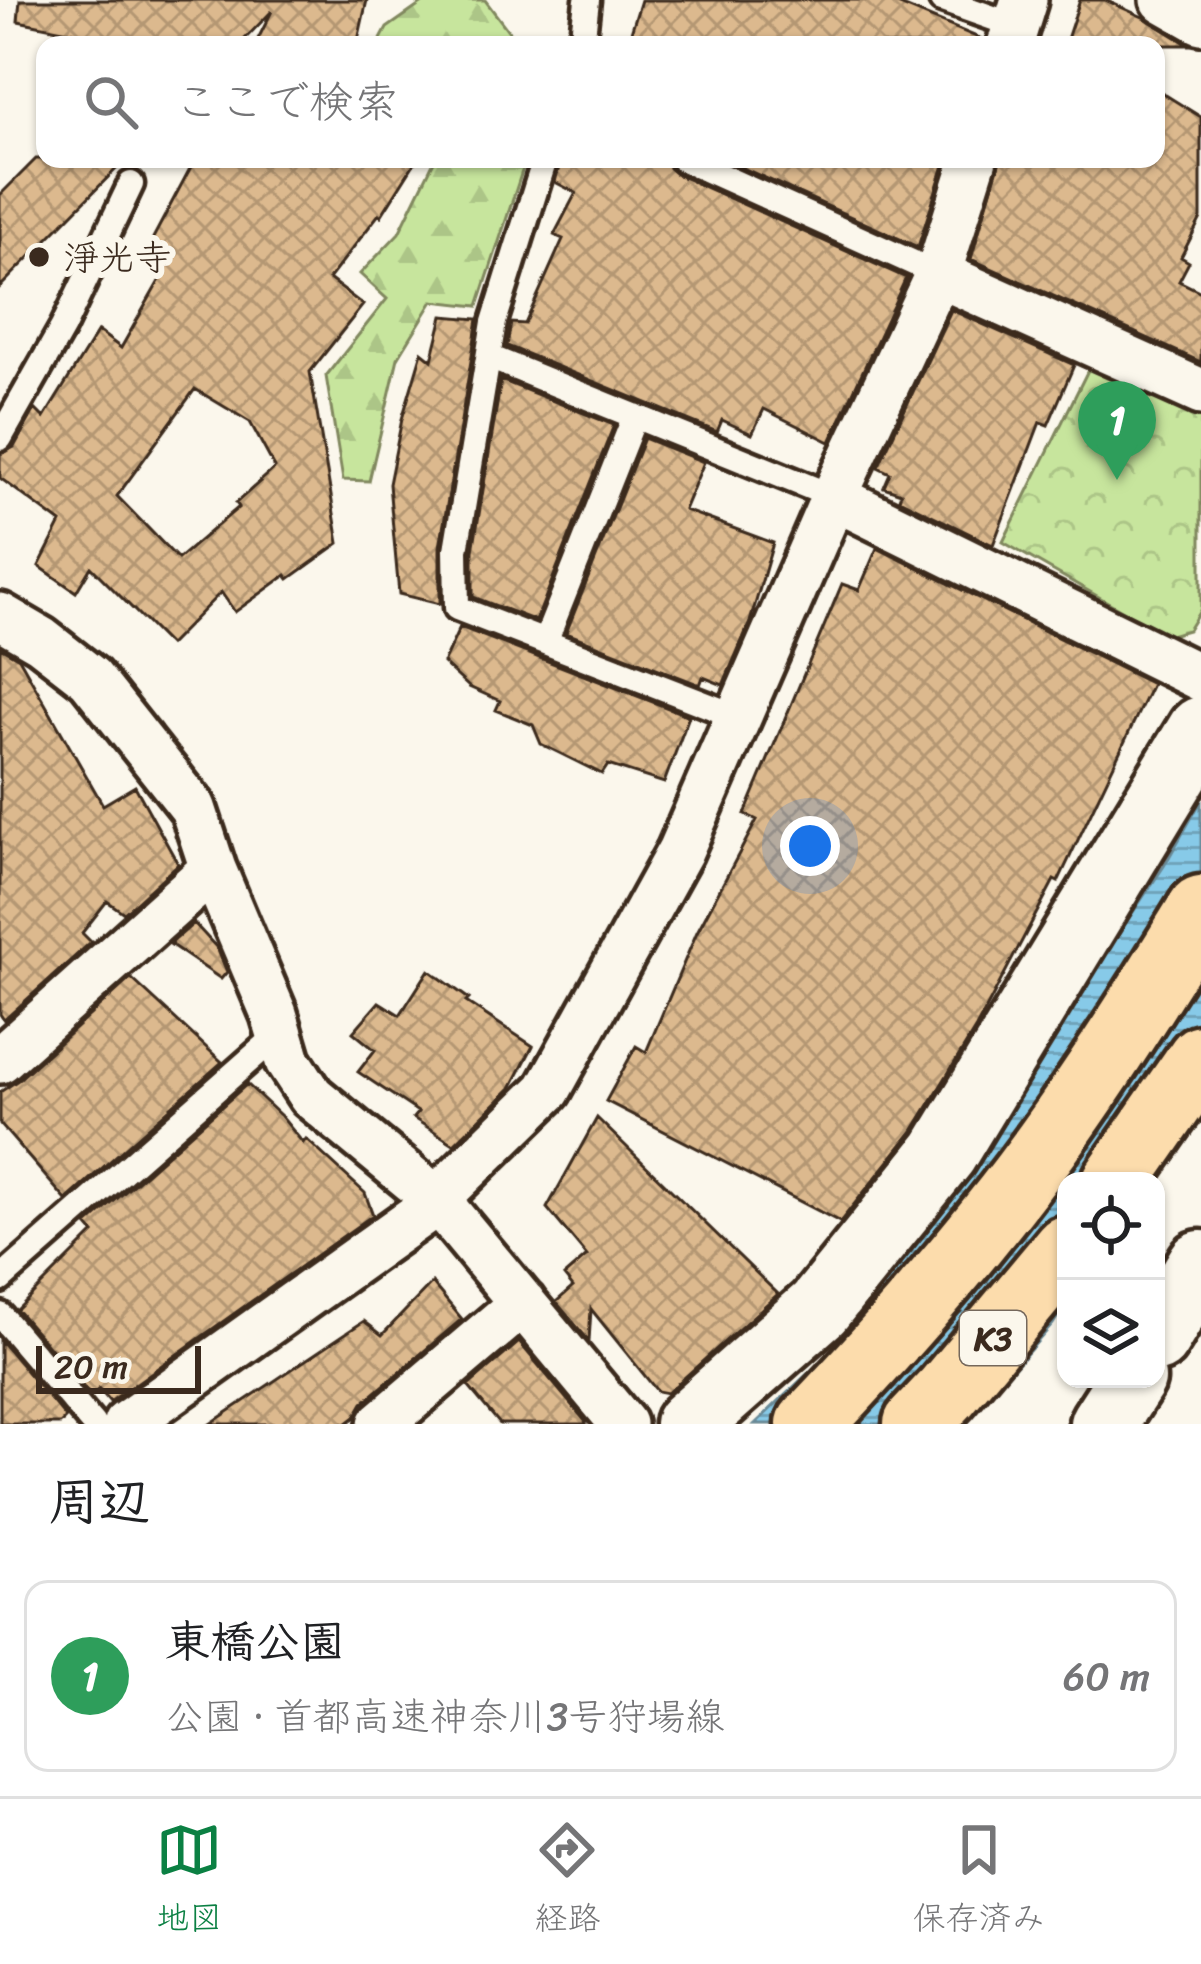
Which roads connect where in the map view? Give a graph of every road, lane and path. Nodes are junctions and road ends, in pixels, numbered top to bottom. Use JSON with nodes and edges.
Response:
{"nodes":[{"id":1,"x":587,"y":0,"type":"edge"},
{"id":2,"x":943,"y":0,"type":"edge"},
{"id":3,"x":1164,"y":0,"type":"edge"},
{"id":4,"x":1201,"y":21,"type":"edge"},
{"id":5,"x":1017,"y":24,"type":"edge"},
{"id":6,"x":582,"y":36,"type":"edge"},
{"id":7,"x":542,"y":168,"type":"edge"},
{"id":8,"x":703,"y":168,"type":"edge"},
{"id":9,"x":971,"y":168,"type":"edge"},
{"id":10,"x":131,"y":184,"type":"dead end"},
{"id":11,"x":938,"y":274,"type":"junction"},
{"id":12,"x":489,"y":357,"type":"junction"},
{"id":13,"x":1201,"y":392,"type":"edge"},
{"id":14,"x":634,"y":416,"type":"junction"},
{"id":15,"x":0,"y":438,"type":"edge"},
{"id":16,"x":834,"y":497,"type":"junction"},
{"id":17,"x":0,"y":616,"type":"edge"},
{"id":18,"x":545,"y":642,"type":"junction"},
{"id":19,"x":1201,"y":677,"type":"edge"},
{"id":20,"x":738,"y":717,"type":"junction"},
{"id":21,"x":1201,"y":730,"type":"edge"},
{"id":22,"x":213,"y":869,"type":"junction"},
{"id":23,"x":1201,"y":909,"type":"edge"},
{"id":24,"x":280,"y":1033,"type":"junction"},
{"id":25,"x":1201,"y":1058,"type":"edge"},
{"id":26,"x":0,"y":1060,"type":"edge"},
{"id":27,"x":1122,"y":1172,"type":"edge"},
{"id":28,"x":436,"y":1199,"type":"junction"},
{"id":29,"x":1057,"y":1261,"type":"edge"},
{"id":30,"x":1201,"y":1264,"type":"edge"},
{"id":31,"x":0,"y":1280,"type":"edge"},
{"id":32,"x":523,"y":1303,"type":"junction"},
{"id":33,"x":0,"y":1315,"type":"edge"},
{"id":34,"x":1165,"y":1324,"type":"edge"},
{"id":35,"x":1126,"y":1388,"type":"edge"},
{"id":36,"x":93,"y":1424,"type":"edge"},
{"id":37,"x":126,"y":1424,"type":"edge"},
{"id":38,"x":381,"y":1424,"type":"edge"},
{"id":39,"x":623,"y":1424,"type":"edge"},
{"id":40,"x":688,"y":1424,"type":"edge"},
{"id":41,"x":810,"y":1424,"type":"edge"},
{"id":42,"x":917,"y":1424,"type":"edge"},
{"id":43,"x":1103,"y":1424,"type":"edge"}],
"edges":[{"from":1,"to":6,"type":"lane"},
{"from":2,"to":5,"type":"lane"},
{"from":3,"to":4,"type":"street"},
{"from":7,"to":12,"type":"lane"},
{"from":8,"to":11,"type":"lane"},
{"from":9,"to":11,"type":"street"},
{"from":10,"to":15,"type":"lane"},
{"from":11,"to":13,"type":"street"},
{"from":11,"to":16,"type":"street"},
{"from":12,"to":14,"type":"lane"},
{"from":12,"to":18,"type":"lane"},
{"from":14,"to":16,"type":"lane"},
{"from":14,"to":18,"type":"lane"},
{"from":16,"to":19,"type":"street"},
{"from":16,"to":20,"type":"street"},
{"from":17,"to":22,"type":"street"},
{"from":18,"to":20,"type":"lane"},
{"from":20,"to":28,"type":"street"},
{"from":21,"to":40,"type":"street"},
{"from":22,"to":24,"type":"street"},
{"from":22,"to":26,"type":"street"},
{"from":23,"to":41,"type":"highway","number":"K3"},
{"from":24,"to":28,"type":"street"},
{"from":24,"to":31,"type":"lane"},
{"from":25,"to":27,"type":"highway"},
{"from":28,"to":32,"type":"street"},
{"from":28,"to":37,"type":"street"},
{"from":29,"to":42,"type":"highway","number":"K3"},
{"from":30,"to":34,"type":"street"},
{"from":32,"to":38,"type":"street"},
{"from":32,"to":39,"type":"street"},
{"from":33,"to":36,"type":"lane"},
{"from":35,"to":43,"type":"street"}]}
